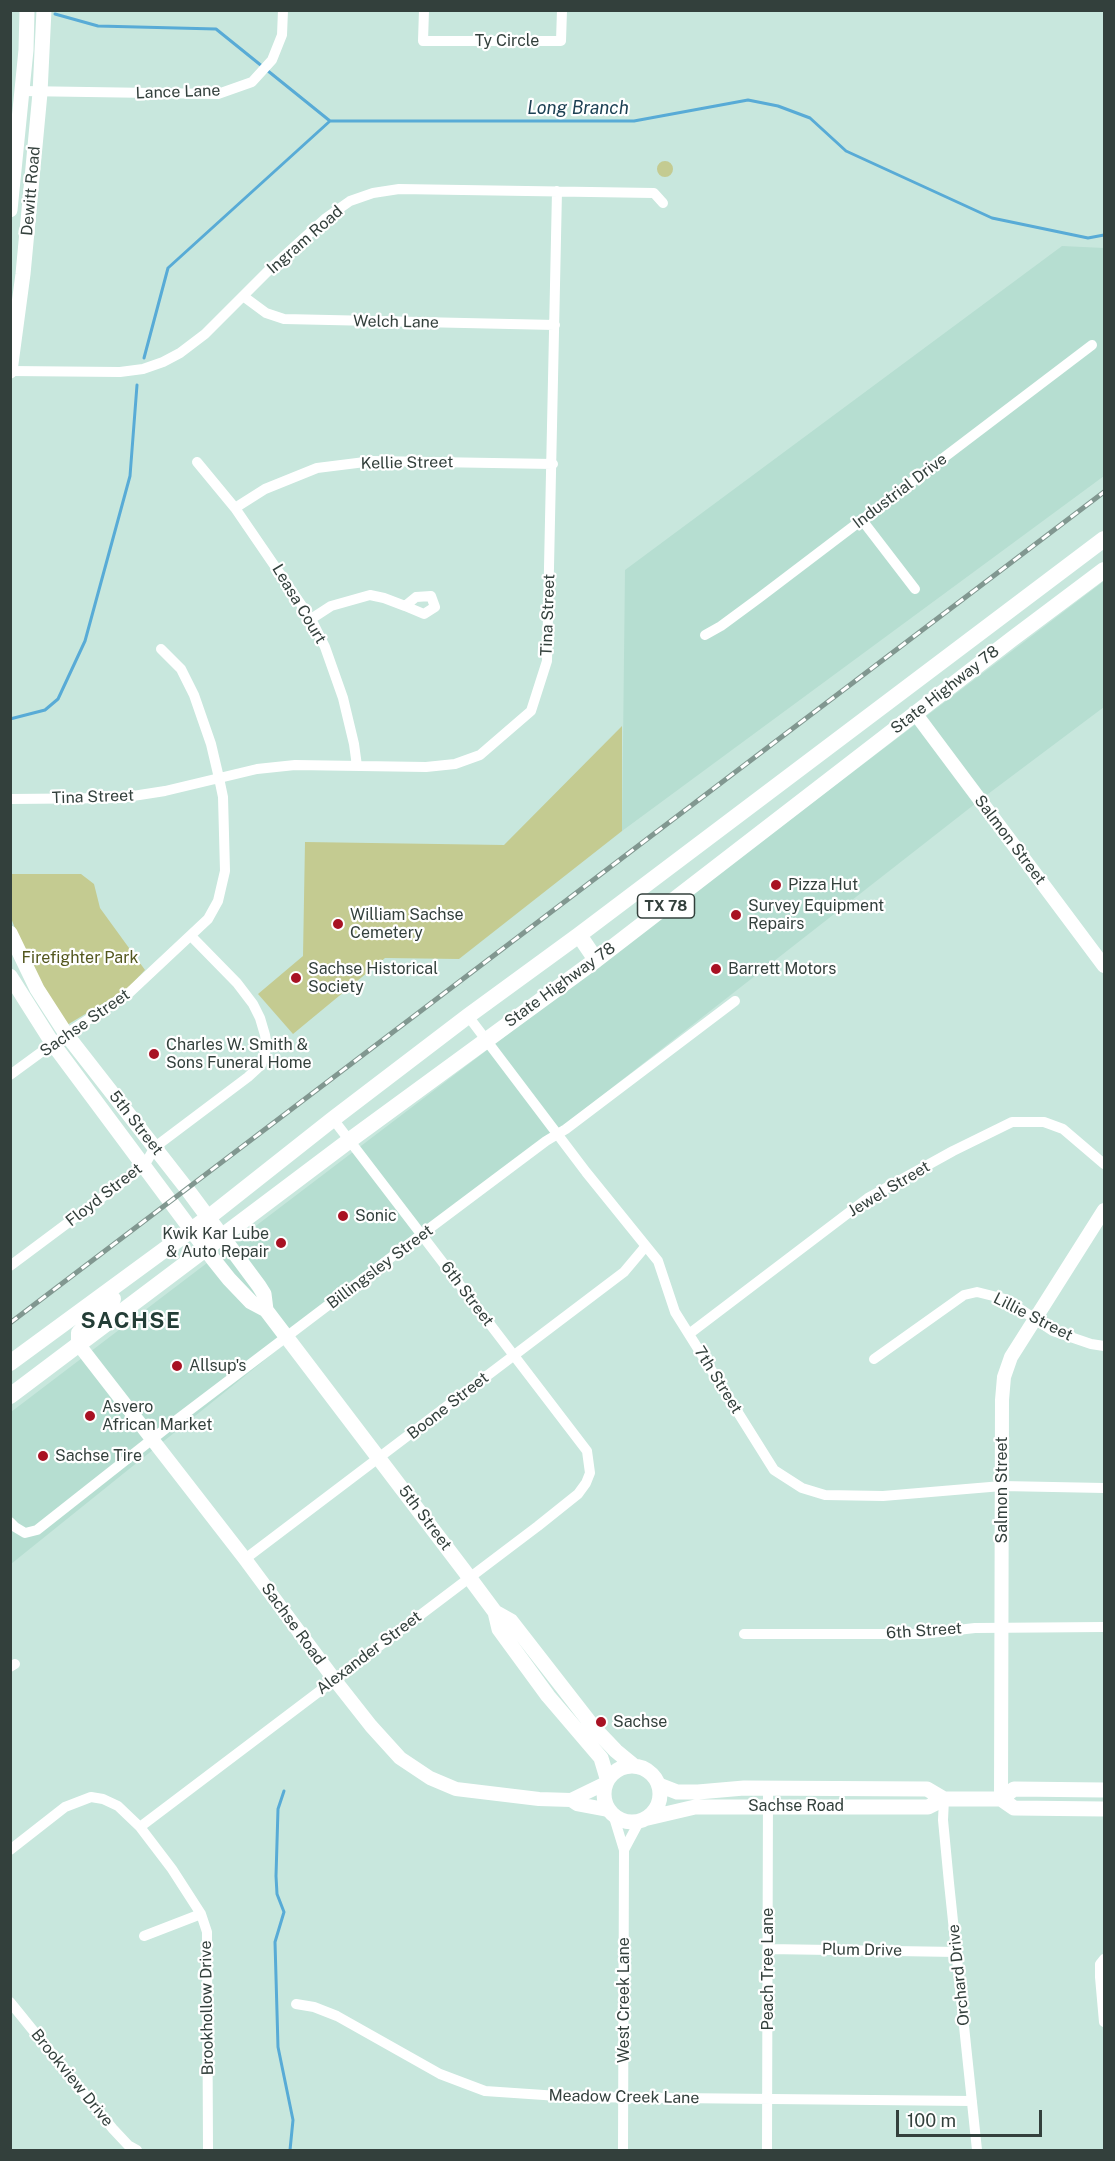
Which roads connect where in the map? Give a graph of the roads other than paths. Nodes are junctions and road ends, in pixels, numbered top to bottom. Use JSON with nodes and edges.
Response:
{"nodes":[{"id":1,"x":27,"y":10,"type":"edge"},
{"id":2,"x":44,"y":10,"type":"edge"},
{"id":3,"x":283,"y":10,"type":"edge"},
{"id":4,"x":424,"y":10,"type":"edge"},
{"id":5,"x":562,"y":10,"type":"edge"},
{"id":6,"x":22,"y":91,"type":"junction"},
{"id":7,"x":40,"y":93,"type":"junction"},
{"id":8,"x":557,"y":191,"type":"junction"},
{"id":9,"x":663,"y":202,"type":"dead end"},
{"id":10,"x":10,"y":210,"type":"edge"},
{"id":11,"x":243,"y":296,"type":"junction"},
{"id":12,"x":555,"y":325,"type":"junction"},
{"id":13,"x":1092,"y":345,"type":"dead end"},
{"id":14,"x":10,"y":371,"type":"edge"},
{"id":15,"x":197,"y":462,"type":"dead end"},
{"id":16,"x":553,"y":464,"type":"junction"},
{"id":17,"x":235,"y":508,"type":"junction"},
{"id":18,"x":862,"y":520,"type":"junction"},
{"id":19,"x":1104,"y":539,"type":"edge"},
{"id":20,"x":1104,"y":570,"type":"edge"},
{"id":21,"x":915,"y":589,"type":"dead end"},
{"id":22,"x":405,"y":606,"type":"dead end"},
{"id":23,"x":311,"y":619,"type":"junction"},
{"id":24,"x":705,"y":635,"type":"dead end"},
{"id":25,"x":161,"y":649,"type":"dead end"},
{"id":26,"x":915,"y":713,"type":"junction"},
{"id":27,"x":357,"y":766,"type":"junction"},
{"id":28,"x":219,"y":778,"type":"junction"},
{"id":29,"x":10,"y":799,"type":"edge"},
{"id":30,"x":10,"y":933,"type":"edge"},
{"id":31,"x":579,"y":935,"type":"junction"},
{"id":32,"x":191,"y":936,"type":"junction"},
{"id":33,"x":596,"y":960,"type":"junction"},
{"id":34,"x":1104,"y":966,"type":"edge"},
{"id":35,"x":10,"y":976,"type":"edge"},
{"id":36,"x":735,"y":1001,"type":"dead end"},
{"id":37,"x":468,"y":1016,"type":"junction"},
{"id":38,"x":66,"y":1034,"type":"junction"},
{"id":39,"x":486,"y":1039,"type":"junction"},
{"id":40,"x":53,"y":1044,"type":"junction"},
{"id":41,"x":10,"y":1076,"type":"edge"},
{"id":42,"x":333,"y":1119,"type":"junction"},
{"id":43,"x":136,"y":1124,"type":"junction"},
{"id":44,"x":558,"y":1134,"type":"junction"},
{"id":45,"x":120,"y":1135,"type":"junction"},
{"id":46,"x":350,"y":1140,"type":"junction"},
{"id":47,"x":155,"y":1147,"type":"junction"},
{"id":48,"x":1104,"y":1164,"type":"edge"},
{"id":49,"x":144,"y":1166,"type":"junction"},
{"id":50,"x":1104,"y":1210,"type":"edge"},
{"id":51,"x":209,"y":1217,"type":"junction"},
{"id":52,"x":192,"y":1230,"type":"junction"},
{"id":53,"x":422,"y":1234,"type":"junction"},
{"id":54,"x":222,"y":1236,"type":"junction"},
{"id":55,"x":645,"y":1247,"type":"junction"},
{"id":56,"x":206,"y":1249,"type":"junction"},
{"id":57,"x":12,"y":1260,"type":"edge"},
{"id":58,"x":116,"y":1287,"type":"junction"},
{"id":59,"x":266,"y":1310,"type":"junction"},
{"id":60,"x":1034,"y":1318,"type":"junction"},
{"id":61,"x":689,"y":1334,"type":"junction"},
{"id":62,"x":286,"y":1337,"type":"junction"},
{"id":63,"x":79,"y":1345,"type":"junction"},
{"id":64,"x":1104,"y":1346,"type":"edge"},
{"id":65,"x":513,"y":1355,"type":"junction"},
{"id":66,"x":874,"y":1359,"type":"dead end"},
{"id":67,"x":10,"y":1363,"type":"edge"},
{"id":68,"x":10,"y":1396,"type":"edge"},
{"id":69,"x":152,"y":1440,"type":"junction"},
{"id":70,"x":379,"y":1457,"type":"junction"},
{"id":71,"x":590,"y":1473,"type":"joint"},
{"id":72,"x":1002,"y":1486,"type":"junction"},
{"id":73,"x":1104,"y":1488,"type":"edge"},
{"id":74,"x":10,"y":1522,"type":"edge"},
{"id":75,"x":245,"y":1559,"type":"junction"},
{"id":76,"x":470,"y":1577,"type":"junction"},
{"id":77,"x":495,"y":1612,"type":"junction"},
{"id":78,"x":1001,"y":1627,"type":"junction"},
{"id":79,"x":1104,"y":1627,"type":"edge"},
{"id":80,"x":744,"y":1634,"type":"dead end"},
{"id":81,"x":334,"y":1680,"type":"junction"},
{"id":82,"x":633,"y":1765,"type":"junction"},
{"id":83,"x":607,"y":1781,"type":"junction"},
{"id":84,"x":658,"y":1785,"type":"junction"},
{"id":85,"x":768,"y":1788,"type":"junction"},
{"id":86,"x":1104,"y":1790,"type":"edge"},
{"id":87,"x":944,"y":1799,"type":"junction"},
{"id":88,"x":1001,"y":1799,"type":"junction"},
{"id":89,"x":571,"y":1800,"type":"junction"},
{"id":90,"x":768,"y":1806,"type":"junction"},
{"id":91,"x":1104,"y":1809,"type":"edge"},
{"id":92,"x":611,"y":1812,"type":"junction"},
{"id":93,"x":644,"y":1820,"type":"junction"},
{"id":94,"x":140,"y":1827,"type":"junction"},
{"id":95,"x":10,"y":1850,"type":"edge"},
{"id":96,"x":624,"y":1850,"type":"junction"},
{"id":97,"x":201,"y":1914,"type":"junction"},
{"id":98,"x":144,"y":1935,"type":"dead end"},
{"id":99,"x":768,"y":1949,"type":"junction"},
{"id":100,"x":957,"y":1952,"type":"junction"},
{"id":101,"x":1104,"y":1959,"type":"edge"},
{"id":102,"x":10,"y":2002,"type":"edge"},
{"id":103,"x":296,"y":2004,"type":"dead end"},
{"id":104,"x":1104,"y":2022,"type":"edge"},
{"id":105,"x":624,"y":2097,"type":"junction"},
{"id":106,"x":767,"y":2098,"type":"junction"},
{"id":107,"x":972,"y":2101,"type":"junction"},
{"id":108,"x":137,"y":2151,"type":"edge"},
{"id":109,"x":208,"y":2151,"type":"edge"},
{"id":110,"x":623,"y":2151,"type":"edge"},
{"id":111,"x":767,"y":2151,"type":"edge"},
{"id":112,"x":977,"y":2151,"type":"edge"}],
"edges":[{"from":1,"to":6,"type":"main road","name":"Dewitt Road"},
{"from":2,"to":7,"type":"main road","name":"Dewitt Road"},
{"from":3,"to":7,"type":"street","name":"Lance Lane"},
{"from":4,"to":5,"type":"street","name":"Ty Circle"},
{"from":6,"to":7,"type":"street","name":"Lance Lane"},
{"from":6,"to":10,"type":"main road","name":"Dewitt Road"},
{"from":7,"to":14,"type":"main road","name":"Dewitt Road"},
{"from":8,"to":9,"type":"street","name":"Ingram Road"},
{"from":8,"to":11,"type":"street","name":"Ingram Road"},
{"from":8,"to":12,"type":"street","name":"Tina Street"},
{"from":11,"to":12,"type":"street","name":"Welch Lane"},
{"from":11,"to":14,"type":"street","name":"Ingram Road"},
{"from":12,"to":16,"type":"street","name":"Tina Street"},
{"from":13,"to":18,"type":"street","name":"Industrial Drive"},
{"from":15,"to":17,"type":"street","name":"Leasa Court"},
{"from":16,"to":17,"type":"street","name":"Kellie Street"},
{"from":16,"to":27,"type":"street","name":"Tina Street"},
{"from":17,"to":23,"type":"street","name":"Leasa Court"},
{"from":18,"to":21,"type":"street"},
{"from":18,"to":24,"type":"street","name":"Industrial Drive"},
{"from":19,"to":31,"type":"main road","name":"State Highway 78","number":"TX 78"},
{"from":20,"to":26,"type":"main road","name":"State Highway 78","number":"TX 78"},
{"from":22,"to":23,"type":"street"},
{"from":23,"to":27,"type":"street","name":"Leasa Court"},
{"from":25,"to":28,"type":"street","name":"Sachse Street"},
{"from":26,"to":33,"type":"main road","name":"State Highway 78","number":"TX 78"},
{"from":26,"to":34,"type":"street","name":"Salmon Street"},
{"from":27,"to":28,"type":"street","name":"Tina Street"},
{"from":28,"to":29,"type":"street","name":"Tina Street"},
{"from":28,"to":32,"type":"street","name":"Sachse Street"},
{"from":30,"to":38,"type":"main road","name":"5th Street"},
{"from":31,"to":33,"type":"main road"},
{"from":31,"to":37,"type":"main road","name":"State Highway 78","number":"TX 78"},
{"from":32,"to":38,"type":"street","name":"Sachse Street"},
{"from":32,"to":47,"type":"street","name":"Floyd Street"},
{"from":33,"to":39,"type":"main road","name":"State Highway 78","number":"TX 78"},
{"from":35,"to":40,"type":"main road","name":"5th Street"},
{"from":36,"to":44,"type":"street","name":"Billingsley Street"},
{"from":37,"to":39,"type":"street","name":"7th Street"},
{"from":37,"to":42,"type":"main road","name":"State Highway 78","number":"TX 78"},
{"from":38,"to":40,"type":"street","name":"Sachse Street"},
{"from":38,"to":43,"type":"main road","name":"5th Street"},
{"from":39,"to":44,"type":"street","name":"7th Street"},
{"from":39,"to":46,"type":"main road","name":"State Highway 78","number":"TX 78"},
{"from":40,"to":41,"type":"street","name":"Sachse Street"},
{"from":40,"to":45,"type":"main road","name":"5th Street"},
{"from":42,"to":46,"type":"street","name":"6th Street"},
{"from":42,"to":51,"type":"main road","name":"State Highway 78","number":"TX 78"},
{"from":43,"to":45,"type":"main road"},
{"from":43,"to":47,"type":"main road","name":"5th Street"},
{"from":44,"to":53,"type":"street","name":"Billingsley Street"},
{"from":44,"to":55,"type":"street","name":"7th Street"},
{"from":45,"to":49,"type":"main road","name":"5th Street"},
{"from":46,"to":53,"type":"street","name":"6th Street"},
{"from":46,"to":54,"type":"main road","name":"State Highway 78","number":"TX 78"},
{"from":47,"to":49,"type":"street","name":"Floyd Street"},
{"from":47,"to":51,"type":"main road","name":"5th Street"},
{"from":48,"to":61,"type":"street","name":"Jewel Street"},
{"from":49,"to":52,"type":"main road","name":"5th Street"},
{"from":49,"to":57,"type":"street","name":"Floyd Street"},
{"from":50,"to":60,"type":"street","name":"Salmon Street"},
{"from":51,"to":52,"type":"main road","name":"State Highway 78","number":"TX 78"},
{"from":51,"to":54,"type":"main road","name":"5th Street"},
{"from":52,"to":56,"type":"main road","name":"5th Street"},
{"from":52,"to":58,"type":"main road","name":"State Highway 78","number":"TX 78"},
{"from":53,"to":62,"type":"street","name":"Billingsley Street"},
{"from":53,"to":65,"type":"street","name":"6th Street"},
{"from":54,"to":56,"type":"main road","name":"State Highway 78","number":"TX 78"},
{"from":54,"to":59,"type":"main road","name":"5th Street"},
{"from":55,"to":61,"type":"street","name":"7th Street"},
{"from":55,"to":65,"type":"street","name":"Boone Street"},
{"from":56,"to":59,"type":"main road","name":"5th Street"},
{"from":56,"to":63,"type":"main road","name":"State Highway 78","number":"TX 78"},
{"from":58,"to":63,"type":"main road"},
{"from":58,"to":67,"type":"main road","name":"State Highway 78","number":"TX 78"},
{"from":59,"to":62,"type":"main road","name":"5th Street"},
{"from":60,"to":64,"type":"street","name":"Lillie Street"},
{"from":60,"to":66,"type":"street","name":"Lillie Street"},
{"from":60,"to":72,"type":"street","name":"Salmon Street"},
{"from":61,"to":72,"type":"street","name":"7th Street"},
{"from":62,"to":69,"type":"street","name":"Billingsley Street"},
{"from":62,"to":70,"type":"main road","name":"5th Street"},
{"from":63,"to":68,"type":"main road","name":"State Highway 78","number":"TX 78"},
{"from":63,"to":69,"type":"street","name":"Sachse Road"},
{"from":65,"to":70,"type":"street","name":"Boone Street"},
{"from":65,"to":71,"type":"street","name":"6th Street"},
{"from":69,"to":74,"type":"street","name":"Billingsley Street"},
{"from":69,"to":75,"type":"street","name":"Sachse Road"},
{"from":70,"to":75,"type":"street","name":"Boone Street"},
{"from":70,"to":76,"type":"main road","name":"5th Street"},
{"from":71,"to":76,"type":"street","name":"Alexander Street"},
{"from":72,"to":73,"type":"street","name":"7th Street"},
{"from":72,"to":78,"type":"street","name":"Salmon Street"},
{"from":75,"to":81,"type":"street","name":"Sachse Road"},
{"from":76,"to":77,"type":"main road","name":"5th Street"},
{"from":76,"to":81,"type":"street","name":"Alexander Street"},
{"from":77,"to":82,"type":"main road","name":"5th Street"},
{"from":77,"to":83,"type":"main road","name":"5th Street"},
{"from":78,"to":79,"type":"street","name":"6th Street"},
{"from":78,"to":80,"type":"street","name":"6th Street"},
{"from":78,"to":88,"type":"street","name":"Salmon Street"},
{"from":81,"to":89,"type":"street","name":"Sachse Road"},
{"from":81,"to":94,"type":"street","name":"Alexander Street"},
{"from":82,"to":83,"type":"main road"},
{"from":82,"to":84,"type":"main road"},
{"from":83,"to":89,"type":"street","name":"Sachse Road"},
{"from":83,"to":92,"type":"main road"},
{"from":84,"to":85,"type":"main road","name":"Sachse Road"},
{"from":84,"to":93,"type":"main road"},
{"from":85,"to":87,"type":"main road","name":"Sachse Road"},
{"from":85,"to":90,"type":"street","name":"Peach Tree Lane"},
{"from":86,"to":88,"type":"main road","name":"Sachse Road"},
{"from":87,"to":88,"type":"main road","name":"Sachse Road"},
{"from":87,"to":90,"type":"main road","name":"Sachse Road"},
{"from":87,"to":100,"type":"street","name":"Orchard Drive"},
{"from":88,"to":91,"type":"main road","name":"Sachse Road"},
{"from":89,"to":92,"type":"street","name":"Sachse Road"},
{"from":90,"to":93,"type":"main road","name":"Sachse Road"},
{"from":90,"to":99,"type":"street","name":"Peach Tree Lane"},
{"from":92,"to":93,"type":"main road"},
{"from":92,"to":96,"type":"street","name":"West Creek Lane"},
{"from":93,"to":96,"type":"street","name":"West Creek Lane"},
{"from":94,"to":95,"type":"street","name":"Brookhollow Drive"},
{"from":94,"to":97,"type":"street","name":"Brookhollow Drive"},
{"from":96,"to":105,"type":"street","name":"West Creek Lane"},
{"from":97,"to":98,"type":"street"},
{"from":97,"to":109,"type":"street","name":"Brookhollow Drive"},
{"from":99,"to":100,"type":"street","name":"Plum Drive"},
{"from":99,"to":106,"type":"street","name":"Peach Tree Lane"},
{"from":100,"to":107,"type":"street","name":"Orchard Drive"},
{"from":101,"to":104,"type":"street"},
{"from":102,"to":108,"type":"street","name":"Brookview Drive"},
{"from":103,"to":105,"type":"street","name":"Meadow Creek Lane"},
{"from":105,"to":106,"type":"street","name":"Meadow Creek Lane"},
{"from":105,"to":110,"type":"street","name":"West Creek Lane"},
{"from":106,"to":107,"type":"street","name":"Meadow Creek Lane"},
{"from":106,"to":111,"type":"street","name":"Peach Tree Lane"},
{"from":107,"to":112,"type":"street","name":"Orchard Drive"}]}
